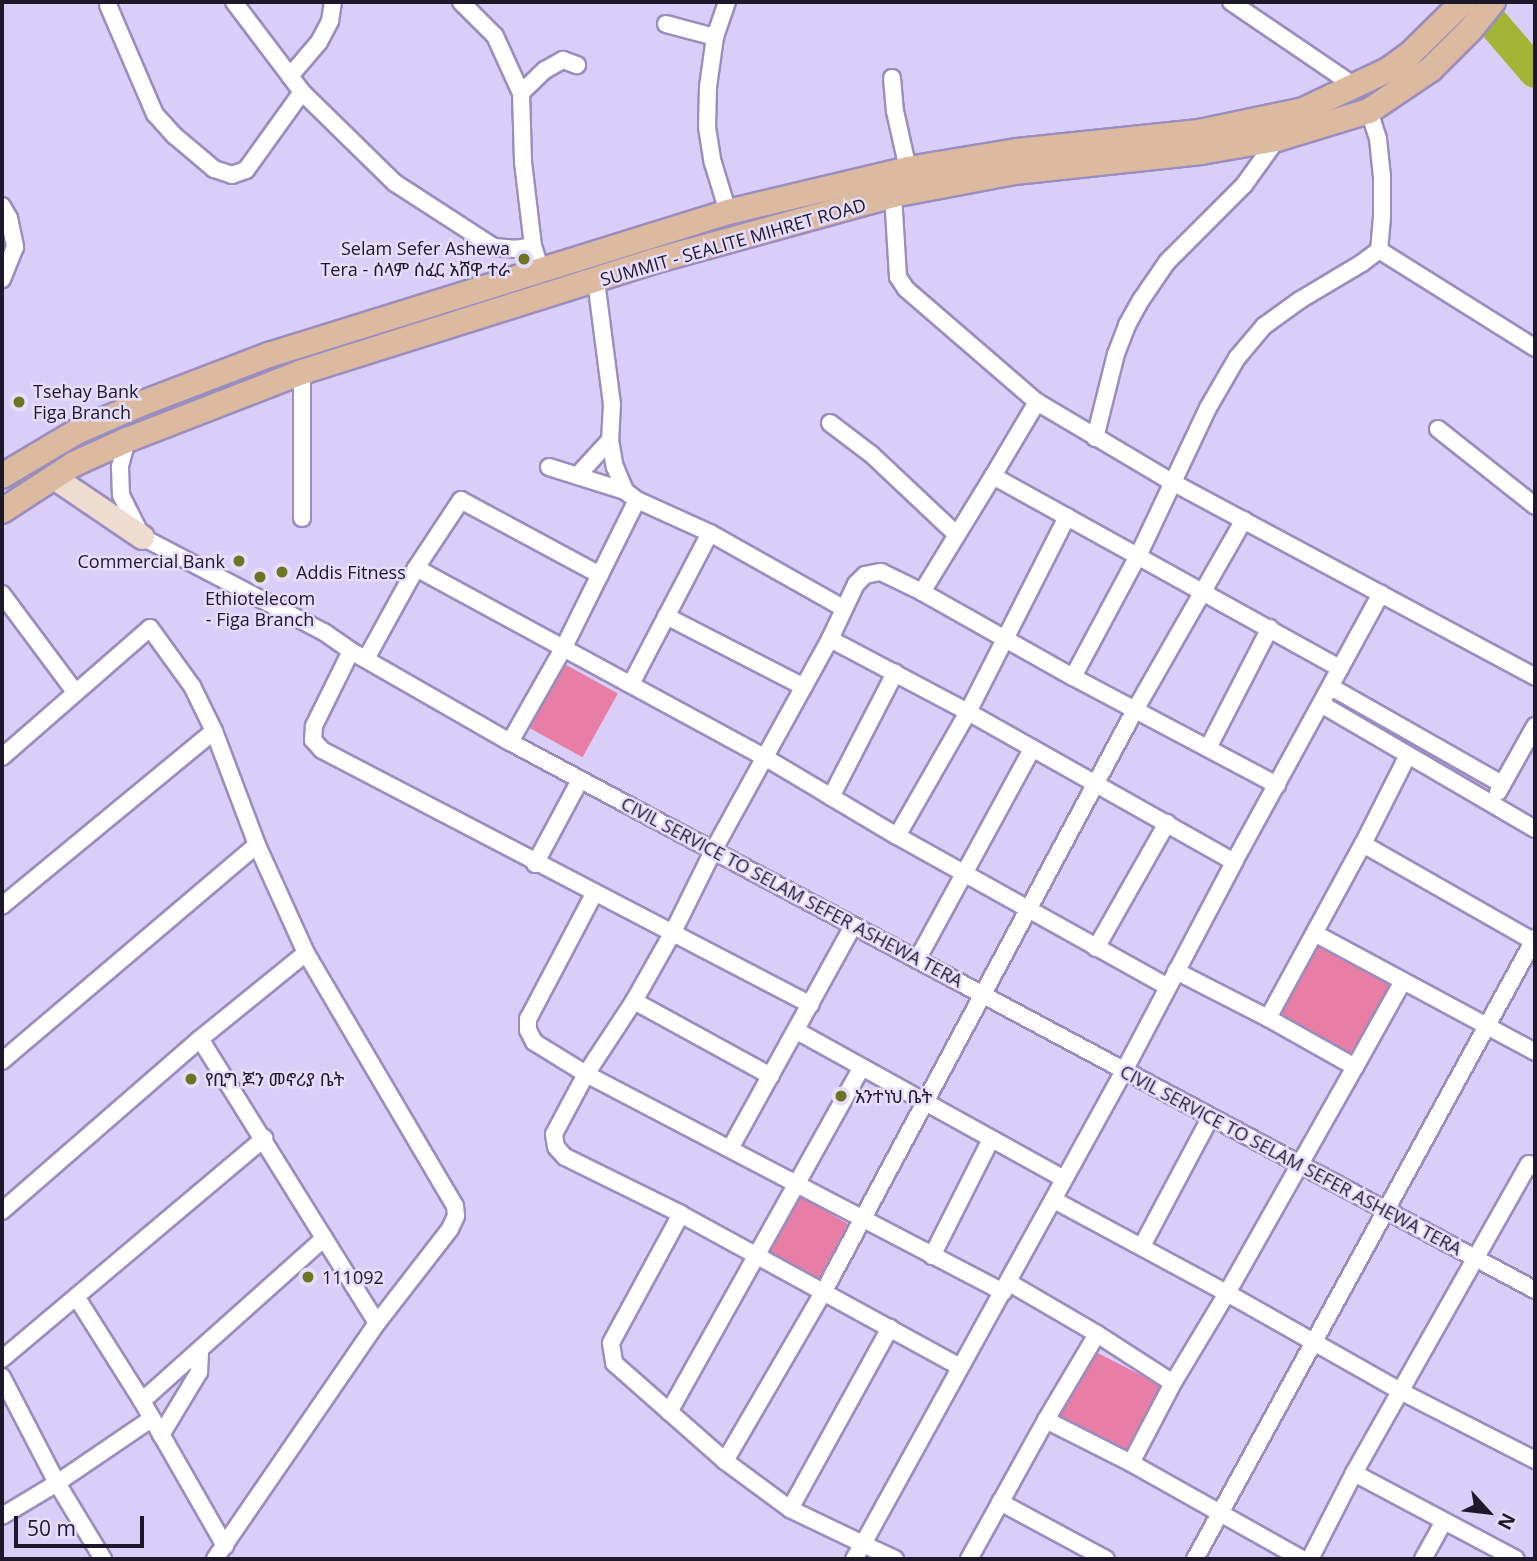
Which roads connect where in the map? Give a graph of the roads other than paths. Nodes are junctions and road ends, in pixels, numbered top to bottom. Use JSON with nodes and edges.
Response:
{"nodes":[{"id":1,"x":234,"y":2,"type":"edge"},
{"id":2,"x":333,"y":2,"type":"edge"},
{"id":3,"x":461,"y":2,"type":"edge"},
{"id":4,"x":727,"y":2,"type":"edge"},
{"id":5,"x":1231,"y":2,"type":"edge"},
{"id":6,"x":1493,"y":2,"type":"edge"},
{"id":7,"x":108,"y":5,"type":"dead end"},
{"id":8,"x":1462,"y":16,"type":"edge"},
{"id":9,"x":666,"y":24,"type":"dead end"},
{"id":10,"x":715,"y":37,"type":"junction"},
{"id":11,"x":577,"y":65,"type":"dead end"},
{"id":12,"x":290,"y":76,"type":"junction"},
{"id":13,"x":892,"y":78,"type":"dead end"},
{"id":14,"x":1356,"y":87,"type":"junction"},
{"id":15,"x":302,"y":92,"type":"junction"},
{"id":16,"x":521,"y":93,"type":"junction"},
{"id":17,"x":1369,"y":111,"type":"junction"},
{"id":18,"x":1277,"y":139,"type":"junction"},
{"id":19,"x":908,"y":169,"type":"junction"},
{"id":20,"x":893,"y":195,"type":"junction"},
{"id":21,"x":2,"y":206,"type":"edge"},
{"id":22,"x":728,"y":212,"type":"junction"},
{"id":23,"x":533,"y":246,"type":"junction"},
{"id":24,"x":650,"y":250,"type":"junction"},
{"id":25,"x":1378,"y":250,"type":"junction"},
{"id":26,"x":541,"y":270,"type":"junction"},
{"id":27,"x":2,"y":279,"type":"edge"},
{"id":28,"x":596,"y":281,"type":"junction"},
{"id":29,"x":1535,"y":348,"type":"edge"},
{"id":30,"x":302,"y":372,"type":"junction"},
{"id":31,"x":1037,"y":402,"type":"junction"},
{"id":32,"x":830,"y":423,"type":"dead end"},
{"id":33,"x":1438,"y":429,"type":"dead end"},
{"id":34,"x":1095,"y":438,"type":"junction"},
{"id":35,"x":127,"y":440,"type":"junction"},
{"id":36,"x":610,"y":440,"type":"junction"},
{"id":37,"x":550,"y":467,"type":"dead end"},
{"id":38,"x":578,"y":475,"type":"junction"},
{"id":39,"x":2,"y":476,"type":"edge"},
{"id":40,"x":993,"y":476,"type":"junction"},
{"id":41,"x":55,"y":478,"type":"junction"},
{"id":42,"x":1172,"y":482,"type":"junction"},
{"id":43,"x":631,"y":496,"type":"junction"},
{"id":44,"x":1535,"y":506,"type":"edge"},
{"id":45,"x":2,"y":511,"type":"edge"},
{"id":46,"x":1066,"y":517,"type":"junction"},
{"id":47,"x":302,"y":518,"type":"dead end"},
{"id":48,"x":1244,"y":520,"type":"junction"},
{"id":49,"x":709,"y":533,"type":"junction"},
{"id":50,"x":957,"y":535,"type":"junction"},
{"id":51,"x":142,"y":537,"type":"junction"},
{"id":52,"x":1139,"y":554,"type":"junction"},
{"id":53,"x":415,"y":568,"type":"junction"},
{"id":54,"x":600,"y":575,"type":"junction"},
{"id":55,"x":1202,"y":590,"type":"junction"},
{"id":56,"x":922,"y":592,"type":"junction"},
{"id":57,"x":2,"y":594,"type":"edge"},
{"id":58,"x":1381,"y":594,"type":"junction"},
{"id":59,"x":843,"y":608,"type":"junction"},
{"id":60,"x":666,"y":616,"type":"junction"},
{"id":61,"x":1270,"y":628,"type":"junction"},
{"id":62,"x":830,"y":639,"type":"junction"},
{"id":63,"x":1006,"y":640,"type":"junction"},
{"id":64,"x":564,"y":647,"type":"junction"},
{"id":65,"x":351,"y":651,"type":"junction"},
{"id":66,"x":366,"y":659,"type":"junction"},
{"id":67,"x":1340,"y":668,"type":"junction"},
{"id":68,"x":895,"y":673,"type":"junction"},
{"id":69,"x":1073,"y":677,"type":"junction"},
{"id":70,"x":1535,"y":677,"type":"edge"},
{"id":71,"x":631,"y":684,"type":"junction"},
{"id":72,"x":804,"y":687,"type":"junction"},
{"id":73,"x":1331,"y":687,"type":"junction"},
{"id":74,"x":75,"y":692,"type":"junction"},
{"id":75,"x":1321,"y":704,"type":"junction"},
{"id":76,"x":1135,"y":709,"type":"junction"},
{"id":77,"x":968,"y":712,"type":"junction"},
{"id":78,"x":1535,"y":726,"type":"edge"},
{"id":79,"x":214,"y":731,"type":"junction"},
{"id":80,"x":510,"y":742,"type":"junction"},
{"id":81,"x":1208,"y":747,"type":"junction"},
{"id":82,"x":1032,"y":749,"type":"junction"},
{"id":83,"x":1408,"y":755,"type":"junction"},
{"id":84,"x":2,"y":757,"type":"edge"},
{"id":85,"x":766,"y":758,"type":"junction"},
{"id":86,"x":580,"y":780,"type":"junction"},
{"id":87,"x":1096,"y":784,"type":"junction"},
{"id":88,"x":1502,"y":784,"type":"junction"},
{"id":89,"x":1277,"y":785,"type":"junction"},
{"id":90,"x":831,"y":797,"type":"junction"},
{"id":91,"x":1492,"y":804,"type":"junction"},
{"id":92,"x":1167,"y":822,"type":"junction"},
{"id":93,"x":1535,"y":829,"type":"edge"},
{"id":94,"x":897,"y":836,"type":"junction"},
{"id":95,"x":1363,"y":844,"type":"junction"},
{"id":96,"x":257,"y":845,"type":"junction"},
{"id":97,"x":713,"y":851,"type":"junction"},
{"id":98,"x":1234,"y":862,"type":"junction"},
{"id":99,"x":535,"y":863,"type":"junction"},
{"id":100,"x":963,"y":872,"type":"junction"},
{"id":101,"x":594,"y":894,"type":"junction"},
{"id":102,"x":2,"y":906,"type":"edge"},
{"id":103,"x":1028,"y":909,"type":"junction"},
{"id":104,"x":853,"y":926,"type":"junction"},
{"id":105,"x":673,"y":932,"type":"junction"},
{"id":106,"x":1316,"y":934,"type":"junction"},
{"id":107,"x":1535,"y":940,"type":"edge"},
{"id":108,"x":1096,"y":948,"type":"junction"},
{"id":109,"x":306,"y":953,"type":"junction"},
{"id":110,"x":917,"y":960,"type":"junction"},
{"id":111,"x":1176,"y":971,"type":"junction"},
{"id":112,"x":1402,"y":981,"type":"junction"},
{"id":113,"x":1168,"y":986,"type":"junction"},
{"id":114,"x":984,"y":994,"type":"junction"},
{"id":115,"x":634,"y":1001,"type":"junction"},
{"id":116,"x":811,"y":1005,"type":"junction"},
{"id":117,"x":1268,"y":1018,"type":"junction"},
{"id":118,"x":1487,"y":1026,"type":"junction"},
{"id":119,"x":797,"y":1031,"type":"junction"},
{"id":120,"x":200,"y":1039,"type":"junction"},
{"id":121,"x":1535,"y":1052,"type":"edge"},
{"id":122,"x":2,"y":1061,"type":"edge"},
{"id":123,"x":1354,"y":1067,"type":"junction"},
{"id":124,"x":861,"y":1068,"type":"junction"},
{"id":125,"x":1124,"y":1071,"type":"junction"},
{"id":126,"x":586,"y":1073,"type":"junction"},
{"id":127,"x":771,"y":1076,"type":"junction"},
{"id":128,"x":922,"y":1102,"type":"junction"},
{"id":129,"x":1210,"y":1118,"type":"junction"},
{"id":130,"x":264,"y":1138,"type":"junction"},
{"id":131,"x":991,"y":1139,"type":"junction"},
{"id":132,"x":731,"y":1147,"type":"junction"},
{"id":133,"x":1533,"y":1161,"type":"edge"},
{"id":134,"x":1300,"y":1164,"type":"junction"},
{"id":135,"x":1064,"y":1179,"type":"junction"},
{"id":136,"x":796,"y":1183,"type":"junction"},
{"id":137,"x":1054,"y":1200,"type":"junction"},
{"id":138,"x":2,"y":1211,"type":"edge"},
{"id":139,"x":1384,"y":1212,"type":"junction"},
{"id":140,"x":681,"y":1214,"type":"junction"},
{"id":141,"x":863,"y":1218,"type":"junction"},
{"id":142,"x":324,"y":1238,"type":"junction"},
{"id":143,"x":1142,"y":1246,"type":"junction"},
{"id":144,"x":932,"y":1256,"type":"junction"},
{"id":145,"x":756,"y":1257,"type":"junction"},
{"id":146,"x":1477,"y":1259,"type":"junction"},
{"id":147,"x":1006,"y":1287,"type":"junction"},
{"id":148,"x":1535,"y":1290,"type":"edge"},
{"id":149,"x":824,"y":1291,"type":"junction"},
{"id":150,"x":1227,"y":1293,"type":"junction"},
{"id":151,"x":77,"y":1298,"type":"junction"},
{"id":152,"x":377,"y":1322,"type":"junction"},
{"id":153,"x":890,"y":1328,"type":"junction"},
{"id":154,"x":1097,"y":1334,"type":"junction"},
{"id":155,"x":1314,"y":1342,"type":"junction"},
{"id":156,"x":200,"y":1350,"type":"junction"},
{"id":157,"x":2,"y":1359,"type":"edge"},
{"id":158,"x":960,"y":1367,"type":"junction"},
{"id":159,"x":2,"y":1377,"type":"edge"},
{"id":160,"x":1173,"y":1383,"type":"junction"},
{"id":161,"x":1400,"y":1391,"type":"junction"},
{"id":162,"x":142,"y":1401,"type":"junction"},
{"id":163,"x":669,"y":1412,"type":"junction"},
{"id":164,"x":151,"y":1419,"type":"junction"},
{"id":165,"x":1046,"y":1420,"type":"junction"},
{"id":166,"x":161,"y":1435,"type":"junction"},
{"id":167,"x":1535,"y":1460,"type":"edge"},
{"id":168,"x":725,"y":1461,"type":"junction"},
{"id":169,"x":1131,"y":1463,"type":"junction"},
{"id":170,"x":1354,"y":1473,"type":"junction"},
{"id":171,"x":57,"y":1483,"type":"junction"},
{"id":172,"x":1000,"y":1502,"type":"junction"},
{"id":173,"x":790,"y":1509,"type":"junction"},
{"id":174,"x":1222,"y":1513,"type":"junction"},
{"id":175,"x":2,"y":1516,"type":"edge"},
{"id":176,"x":1443,"y":1523,"type":"junction"},
{"id":177,"x":863,"y":1544,"type":"junction"},
{"id":178,"x":220,"y":1553,"type":"edge"},
{"id":179,"x":103,"y":1559,"type":"edge"},
{"id":180,"x":854,"y":1559,"type":"edge"},
{"id":181,"x":895,"y":1559,"type":"edge"},
{"id":182,"x":969,"y":1559,"type":"edge"},
{"id":183,"x":1106,"y":1559,"type":"edge"},
{"id":184,"x":1195,"y":1559,"type":"edge"},
{"id":185,"x":1302,"y":1559,"type":"edge"},
{"id":186,"x":1310,"y":1559,"type":"edge"},
{"id":187,"x":1423,"y":1559,"type":"edge"},
{"id":188,"x":1516,"y":1559,"type":"edge"}],
"edges":[{"from":1,"to":12,"type":"street"},
{"from":2,"to":12,"type":"street"},
{"from":3,"to":16,"type":"street"},
{"from":4,"to":10,"type":"street"},
{"from":5,"to":14,"type":"street"},
{"from":6,"to":8,"type":"main road"},
{"from":7,"to":15,"type":"street"},
{"from":8,"to":14,"type":"main road"},
{"from":8,"to":17,"type":"main road","name":"SUMMIT - SEALITE MIHRET ROAD"},
{"from":9,"to":10,"type":"street"},
{"from":10,"to":22,"type":"street"},
{"from":11,"to":16,"type":"street"},
{"from":12,"to":15,"type":"street"},
{"from":13,"to":19,"type":"street"},
{"from":14,"to":19,"type":"main road"},
{"from":15,"to":23,"type":"street"},
{"from":16,"to":23,"type":"street"},
{"from":17,"to":18,"type":"main road","name":"SUMMIT - SEALITE MIHRET ROAD"},
{"from":17,"to":25,"type":"street"},
{"from":18,"to":20,"type":"main road","name":"SUMMIT - SEALITE MIHRET ROAD"},
{"from":18,"to":34,"type":"street"},
{"from":19,"to":22,"type":"main road"},
{"from":20,"to":24,"type":"main road","name":"SUMMIT - SEALITE MIHRET ROAD"},
{"from":20,"to":31,"type":"street"},
{"from":21,"to":27,"type":"street"},
{"from":22,"to":24,"type":"main road"},
{"from":23,"to":26,"type":"street"},
{"from":24,"to":26,"type":"main road"},
{"from":24,"to":28,"type":"main road","name":"SUMMIT - SEALITE MIHRET ROAD"},
{"from":25,"to":29,"type":"street"},
{"from":25,"to":42,"type":"street"},
{"from":26,"to":39,"type":"main road"},
{"from":28,"to":30,"type":"main road","name":"SUMMIT - SEALITE MIHRET ROAD"},
{"from":28,"to":36,"type":"street"},
{"from":30,"to":35,"type":"main road","name":"SUMMIT - SEALITE MIHRET ROAD"},
{"from":30,"to":47,"type":"street"},
{"from":31,"to":34,"type":"street"},
{"from":31,"to":40,"type":"street"},
{"from":32,"to":50,"type":"street"},
{"from":33,"to":44,"type":"street"},
{"from":34,"to":42,"type":"street"},
{"from":35,"to":41,"type":"main road","name":"SUMMIT - SEALITE MIHRET ROAD"},
{"from":35,"to":51,"type":"street"},
{"from":36,"to":38,"type":"street"},
{"from":36,"to":43,"type":"street"},
{"from":37,"to":38,"type":"street"},
{"from":38,"to":43,"type":"street"},
{"from":40,"to":46,"type":"street"},
{"from":40,"to":50,"type":"street"},
{"from":41,"to":45,"type":"main road","name":"SUMMIT - SEALITE MIHRET ROAD"},
{"from":41,"to":51,"type":"street"},
{"from":42,"to":48,"type":"street"},
{"from":42,"to":52,"type":"street"},
{"from":43,"to":49,"type":"street"},
{"from":43,"to":54,"type":"street"},
{"from":46,"to":52,"type":"street"},
{"from":46,"to":63,"type":"street"},
{"from":48,"to":55,"type":"street"},
{"from":48,"to":58,"type":"street"},
{"from":49,"to":59,"type":"street"},
{"from":49,"to":60,"type":"street"},
{"from":50,"to":56,"type":"street"},
{"from":51,"to":65,"type":"street","name":"CIVIL SERVICE TO SELAM SEFER ASHEWA TERA"},
{"from":52,"to":55,"type":"street"},
{"from":52,"to":69,"type":"street"},
{"from":53,"to":54,"type":"street"},
{"from":53,"to":64,"type":"street"},
{"from":53,"to":66,"type":"street"},
{"from":54,"to":64,"type":"street"},
{"from":55,"to":61,"type":"street"},
{"from":55,"to":76,"type":"street"},
{"from":56,"to":59,"type":"street"},
{"from":56,"to":63,"type":"street"},
{"from":57,"to":74,"type":"street"},
{"from":58,"to":67,"type":"street"},
{"from":58,"to":70,"type":"street"},
{"from":59,"to":62,"type":"street"},
{"from":60,"to":71,"type":"street"},
{"from":60,"to":72,"type":"street"},
{"from":61,"to":67,"type":"street"},
{"from":61,"to":81,"type":"street"},
{"from":62,"to":68,"type":"street"},
{"from":62,"to":72,"type":"street"},
{"from":63,"to":69,"type":"street"},
{"from":63,"to":77,"type":"street"},
{"from":64,"to":71,"type":"street"},
{"from":64,"to":80,"type":"street"},
{"from":65,"to":66,"type":"street","name":"CIVIL SERVICE TO SELAM SEFER ASHEWA TERA"},
{"from":65,"to":99,"type":"street"},
{"from":66,"to":80,"type":"street","name":"CIVIL SERVICE TO SELAM SEFER ASHEWA TERA"},
{"from":67,"to":73,"type":"street"},
{"from":68,"to":77,"type":"street"},
{"from":68,"to":90,"type":"street"},
{"from":69,"to":76,"type":"street"},
{"from":71,"to":85,"type":"street"},
{"from":72,"to":85,"type":"street"},
{"from":73,"to":75,"type":"street"},
{"from":73,"to":88,"type":"street"},
{"from":74,"to":79,"type":"street"},
{"from":74,"to":84,"type":"street"},
{"from":75,"to":83,"type":"street"},
{"from":75,"to":89,"type":"street"},
{"from":76,"to":81,"type":"street"},
{"from":76,"to":87,"type":"street"},
{"from":77,"to":82,"type":"street"},
{"from":77,"to":94,"type":"street"},
{"from":78,"to":88,"type":"street"},
{"from":79,"to":96,"type":"street"},
{"from":79,"to":102,"type":"street"},
{"from":80,"to":86,"type":"street","name":"CIVIL SERVICE TO SELAM SEFER ASHEWA TERA"},
{"from":81,"to":89,"type":"street"},
{"from":82,"to":87,"type":"street"},
{"from":82,"to":100,"type":"street"},
{"from":83,"to":91,"type":"street"},
{"from":83,"to":95,"type":"street"},
{"from":85,"to":90,"type":"street"},
{"from":85,"to":97,"type":"street"},
{"from":86,"to":97,"type":"street","name":"CIVIL SERVICE TO SELAM SEFER ASHEWA TERA"},
{"from":86,"to":99,"type":"street"},
{"from":87,"to":92,"type":"street"},
{"from":87,"to":103,"type":"street"},
{"from":88,"to":91,"type":"street"},
{"from":89,"to":98,"type":"street"},
{"from":90,"to":94,"type":"street"},
{"from":91,"to":93,"type":"street"},
{"from":92,"to":98,"type":"street"},
{"from":92,"to":108,"type":"street"},
{"from":94,"to":100,"type":"street"},
{"from":95,"to":106,"type":"street"},
{"from":95,"to":107,"type":"street"},
{"from":96,"to":109,"type":"street"},
{"from":96,"to":122,"type":"street"},
{"from":97,"to":104,"type":"street","name":"CIVIL SERVICE TO SELAM SEFER ASHEWA TERA"},
{"from":97,"to":105,"type":"street"},
{"from":98,"to":111,"type":"street"},
{"from":99,"to":101,"type":"street"},
{"from":100,"to":103,"type":"street"},
{"from":100,"to":110,"type":"street"},
{"from":101,"to":105,"type":"street"},
{"from":101,"to":126,"type":"street"},
{"from":103,"to":108,"type":"street"},
{"from":103,"to":114,"type":"street"},
{"from":104,"to":110,"type":"street","name":"CIVIL SERVICE TO SELAM SEFER ASHEWA TERA"},
{"from":104,"to":116,"type":"street"},
{"from":105,"to":115,"type":"street"},
{"from":105,"to":116,"type":"street"},
{"from":106,"to":112,"type":"street"},
{"from":106,"to":117,"type":"street"},
{"from":107,"to":118,"type":"street"},
{"from":108,"to":113,"type":"street"},
{"from":109,"to":120,"type":"street"},
{"from":109,"to":152,"type":"street"},
{"from":110,"to":114,"type":"street","name":"CIVIL SERVICE TO SELAM SEFER ASHEWA TERA"},
{"from":111,"to":113,"type":"street"},
{"from":111,"to":117,"type":"street"},
{"from":112,"to":118,"type":"street"},
{"from":112,"to":123,"type":"street"},
{"from":113,"to":125,"type":"street"},
{"from":114,"to":125,"type":"street","name":"CIVIL SERVICE TO SELAM SEFER ASHEWA TERA"},
{"from":114,"to":128,"type":"street"},
{"from":115,"to":126,"type":"street"},
{"from":115,"to":127,"type":"street"},
{"from":116,"to":119,"type":"street"},
{"from":117,"to":123,"type":"street"},
{"from":118,"to":121,"type":"street"},
{"from":118,"to":139,"type":"street"},
{"from":119,"to":124,"type":"street"},
{"from":119,"to":127,"type":"street"},
{"from":120,"to":130,"type":"street"},
{"from":120,"to":138,"type":"street"},
{"from":123,"to":134,"type":"street"},
{"from":124,"to":128,"type":"street"},
{"from":124,"to":136,"type":"street"},
{"from":125,"to":129,"type":"street","name":"CIVIL SERVICE TO SELAM SEFER ASHEWA TERA"},
{"from":125,"to":135,"type":"street"},
{"from":126,"to":132,"type":"street"},
{"from":126,"to":140,"type":"street"},
{"from":127,"to":132,"type":"street"},
{"from":128,"to":131,"type":"street"},
{"from":128,"to":141,"type":"street"},
{"from":129,"to":134,"type":"street","name":"CIVIL SERVICE TO SELAM SEFER ASHEWA TERA"},
{"from":129,"to":143,"type":"street"},
{"from":130,"to":142,"type":"street"},
{"from":130,"to":151,"type":"street"},
{"from":131,"to":135,"type":"street"},
{"from":131,"to":144,"type":"street"},
{"from":132,"to":136,"type":"street"},
{"from":133,"to":146,"type":"street"},
{"from":134,"to":139,"type":"street","name":"CIVIL SERVICE TO SELAM SEFER ASHEWA TERA"},
{"from":134,"to":150,"type":"street"},
{"from":135,"to":137,"type":"street"},
{"from":136,"to":141,"type":"street"},
{"from":136,"to":145,"type":"street"},
{"from":137,"to":143,"type":"street"},
{"from":137,"to":147,"type":"street"},
{"from":139,"to":146,"type":"street","name":"CIVIL SERVICE TO SELAM SEFER ASHEWA TERA"},
{"from":139,"to":155,"type":"street"},
{"from":140,"to":145,"type":"street"},
{"from":140,"to":163,"type":"street"},
{"from":141,"to":144,"type":"street"},
{"from":141,"to":149,"type":"street"},
{"from":142,"to":152,"type":"street"},
{"from":142,"to":156,"type":"street"},
{"from":143,"to":150,"type":"street"},
{"from":144,"to":147,"type":"street"},
{"from":145,"to":149,"type":"street"},
{"from":145,"to":163,"type":"street"},
{"from":146,"to":148,"type":"street","name":"CIVIL SERVICE TO SELAM SEFER ASHEWA TERA"},
{"from":146,"to":161,"type":"street"},
{"from":147,"to":154,"type":"street"},
{"from":147,"to":158,"type":"street"},
{"from":149,"to":153,"type":"street"},
{"from":149,"to":168,"type":"street"},
{"from":150,"to":155,"type":"street"},
{"from":150,"to":160,"type":"street"},
{"from":151,"to":157,"type":"street"},
{"from":151,"to":162,"type":"street"},
{"from":152,"to":178,"type":"street"},
{"from":153,"to":158,"type":"street"},
{"from":153,"to":173,"type":"street"},
{"from":154,"to":160,"type":"street"},
{"from":154,"to":165,"type":"street"},
{"from":155,"to":161,"type":"street"},
{"from":155,"to":174,"type":"street"},
{"from":156,"to":162,"type":"street"},
{"from":156,"to":166,"type":"street"},
{"from":158,"to":177,"type":"street"},
{"from":159,"to":171,"type":"street"},
{"from":160,"to":169,"type":"street"},
{"from":161,"to":167,"type":"street"},
{"from":161,"to":170,"type":"street"},
{"from":162,"to":164,"type":"street"},
{"from":163,"to":168,"type":"street"},
{"from":164,"to":166,"type":"street"},
{"from":164,"to":171,"type":"street"},
{"from":165,"to":169,"type":"street"},
{"from":165,"to":172,"type":"street"},
{"from":166,"to":178,"type":"street"},
{"from":168,"to":173,"type":"street"},
{"from":169,"to":174,"type":"street"},
{"from":170,"to":176,"type":"street"},
{"from":170,"to":186,"type":"street"},
{"from":171,"to":175,"type":"street"},
{"from":171,"to":179,"type":"street"},
{"from":172,"to":182,"type":"street"},
{"from":172,"to":183,"type":"street"},
{"from":173,"to":177,"type":"street"},
{"from":174,"to":184,"type":"street"},
{"from":174,"to":185,"type":"street"},
{"from":176,"to":187,"type":"street"},
{"from":176,"to":188,"type":"street"},
{"from":177,"to":180,"type":"street"},
{"from":177,"to":181,"type":"street"}]}
